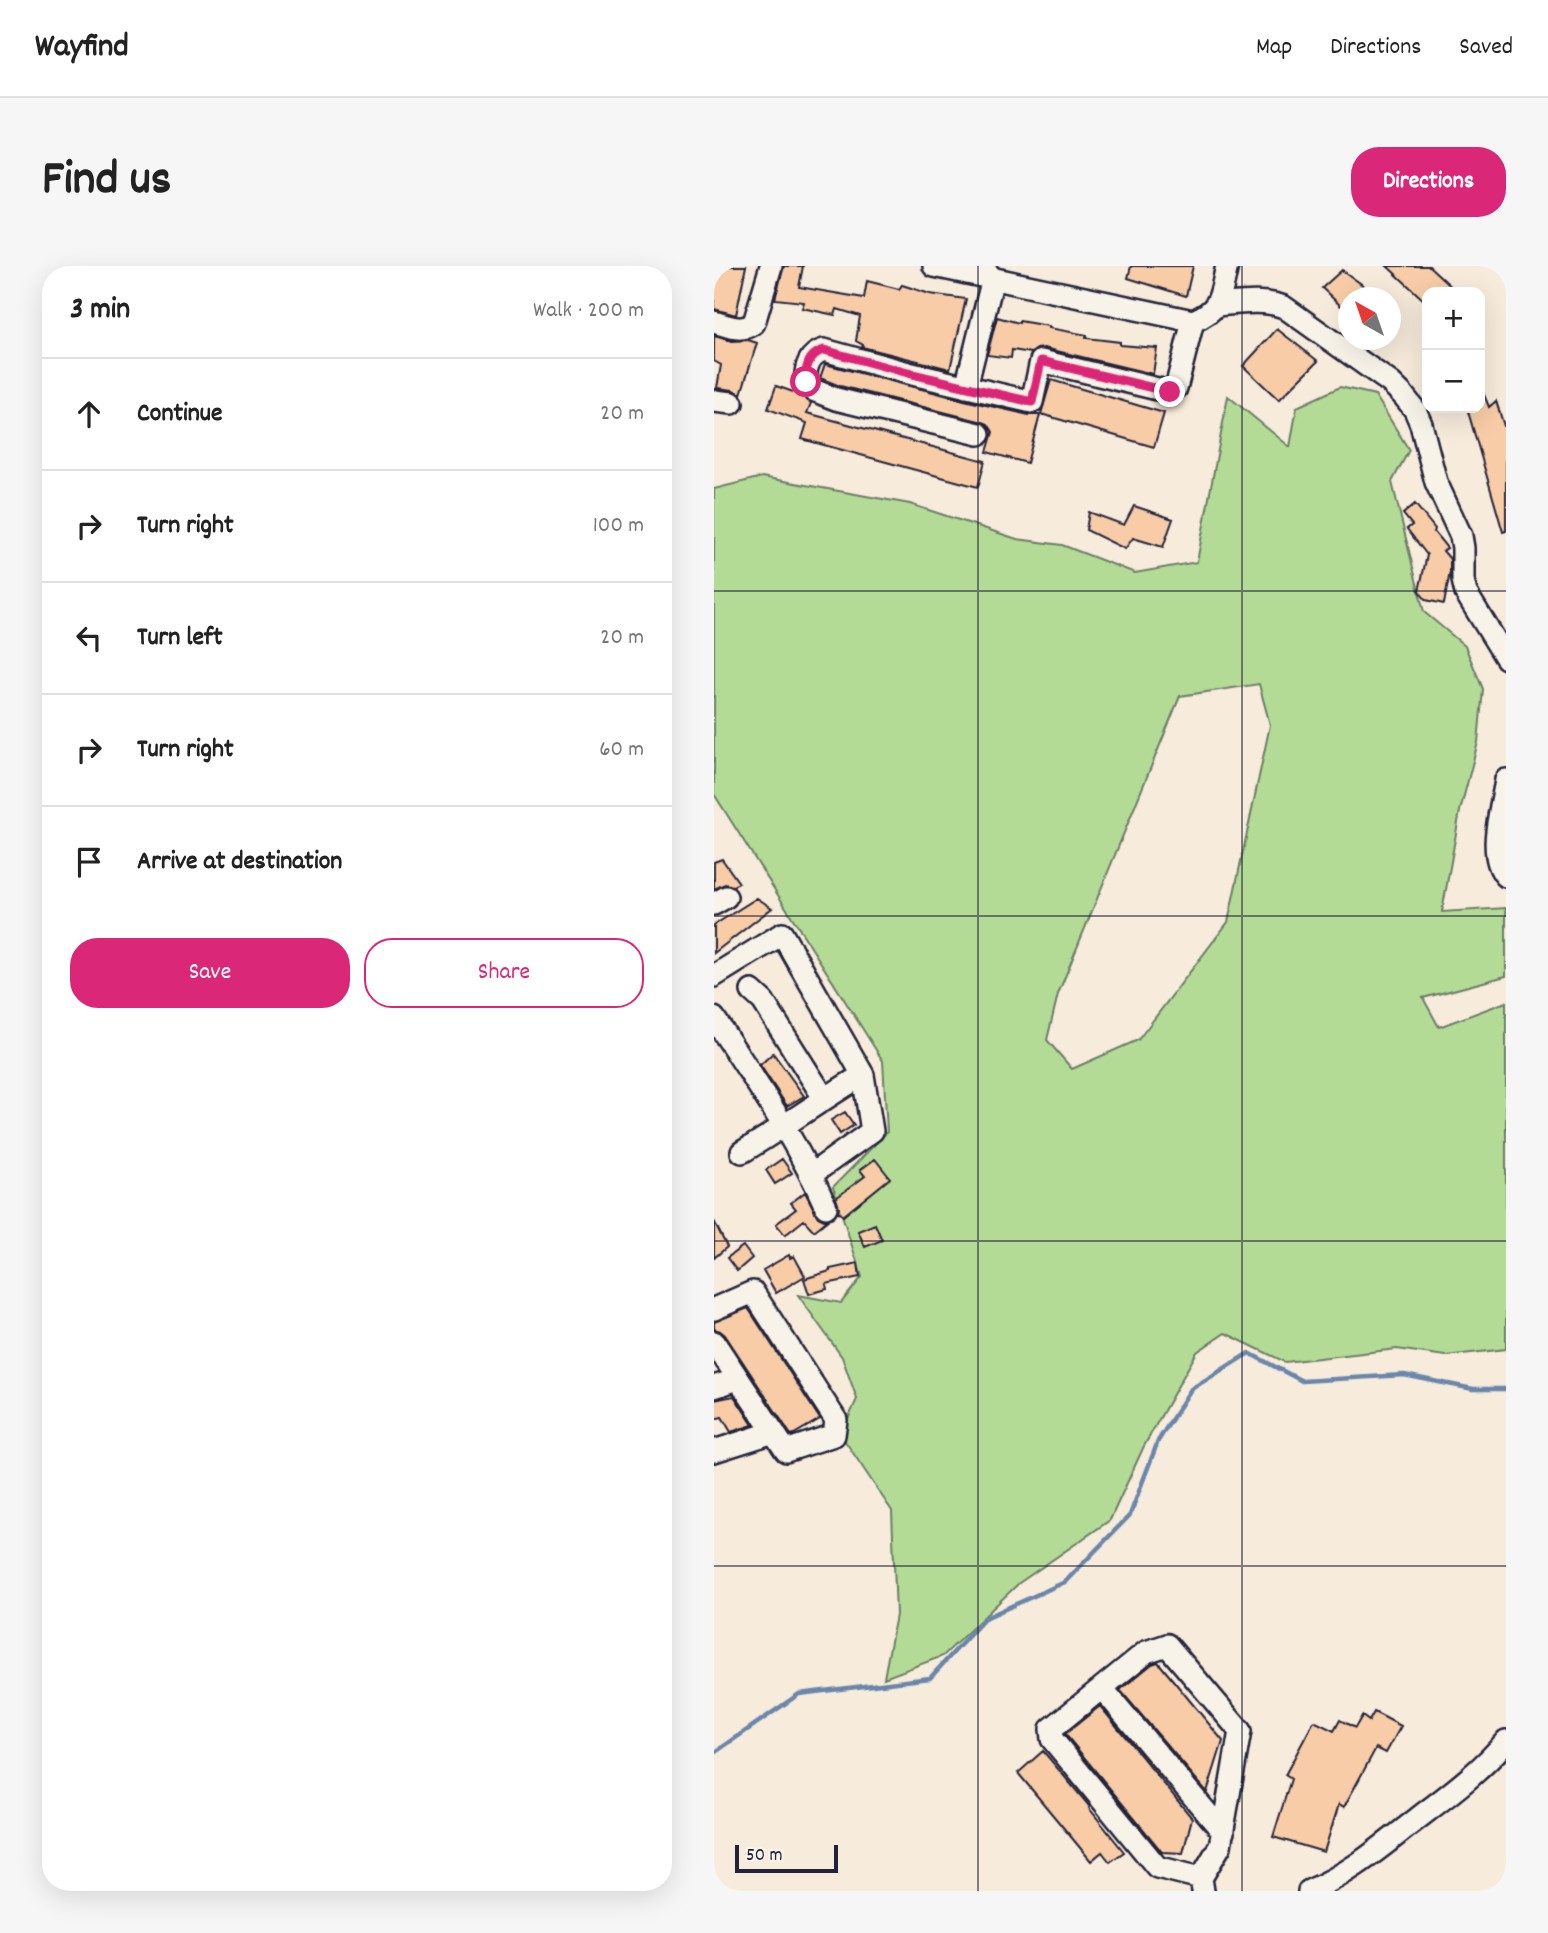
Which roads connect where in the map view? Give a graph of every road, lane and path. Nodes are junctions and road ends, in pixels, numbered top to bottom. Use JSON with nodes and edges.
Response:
{"nodes":[{"id":1,"x":771,"y":266,"type":"edge"},
{"id":2,"x":934,"y":266,"type":"edge"},
{"id":3,"x":1227,"y":266,"type":"edge"},
{"id":4,"x":987,"y":272,"type":"edge"},
{"id":5,"x":1206,"y":314,"type":"junction"},
{"id":6,"x":714,"y":322,"type":"edge"},
{"id":7,"x":966,"y":387,"type":"junction"},
{"id":8,"x":979,"y":434,"type":"dead end"},
{"id":9,"x":1506,"y":658,"type":"edge"},
{"id":10,"x":1506,"y":780,"type":"edge"},
{"id":11,"x":1506,"y":876,"type":"edge"},
{"id":12,"x":714,"y":976,"type":"edge"},
{"id":13,"x":752,"y":991,"type":"dead end"},
{"id":14,"x":714,"y":1017,"type":"edge"},
{"id":15,"x":863,"y":1075,"type":"junction"},
{"id":16,"x":824,"y":1098,"type":"junction"},
{"id":17,"x":784,"y":1127,"type":"junction"},
{"id":18,"x":742,"y":1152,"type":"dead end"},
{"id":19,"x":812,"y":1174,"type":"junction"},
{"id":20,"x":826,"y":1207,"type":"dead end"},
{"id":21,"x":714,"y":1309,"type":"edge"},
{"id":22,"x":714,"y":1342,"type":"edge"},
{"id":23,"x":738,"y":1379,"type":"junction"},
{"id":24,"x":714,"y":1387,"type":"edge"},
{"id":25,"x":774,"y":1432,"type":"junction"},
{"id":26,"x":714,"y":1451,"type":"edge"},
{"id":27,"x":1102,"y":1688,"type":"junction"},
{"id":28,"x":1506,"y":1741,"type":"edge"},
{"id":29,"x":1223,"y":1832,"type":"junction"},
{"id":30,"x":1202,"y":1884,"type":"edge"},
{"id":31,"x":1309,"y":1891,"type":"edge"}],
"edges":[{"from":1,"to":6,"type":"street"},
{"from":2,"to":4,"type":"street"},
{"from":3,"to":5,"type":"street"},
{"from":4,"to":5,"type":"street"},
{"from":4,"to":7,"type":"street"},
{"from":5,"to":7,"type":"street"},
{"from":5,"to":9,"type":"street"},
{"from":7,"to":8,"type":"street"},
{"from":10,"to":11,"type":"street"},
{"from":12,"to":15,"type":"street"},
{"from":13,"to":16,"type":"street"},
{"from":14,"to":17,"type":"street"},
{"from":15,"to":16,"type":"street"},
{"from":15,"to":19,"type":"street"},
{"from":16,"to":17,"type":"street"},
{"from":17,"to":18,"type":"street"},
{"from":17,"to":19,"type":"street"},
{"from":19,"to":20,"type":"street"},
{"from":21,"to":25,"type":"street"},
{"from":22,"to":23,"type":"street"},
{"from":23,"to":24,"type":"street"},
{"from":23,"to":25,"type":"street"},
{"from":25,"to":26,"type":"street"},
{"from":27,"to":29,"type":"street"},
{"from":27,"to":29,"type":"street"},
{"from":27,"to":30,"type":"street"},
{"from":28,"to":31,"type":"street"},
{"from":29,"to":30,"type":"street"}]}
